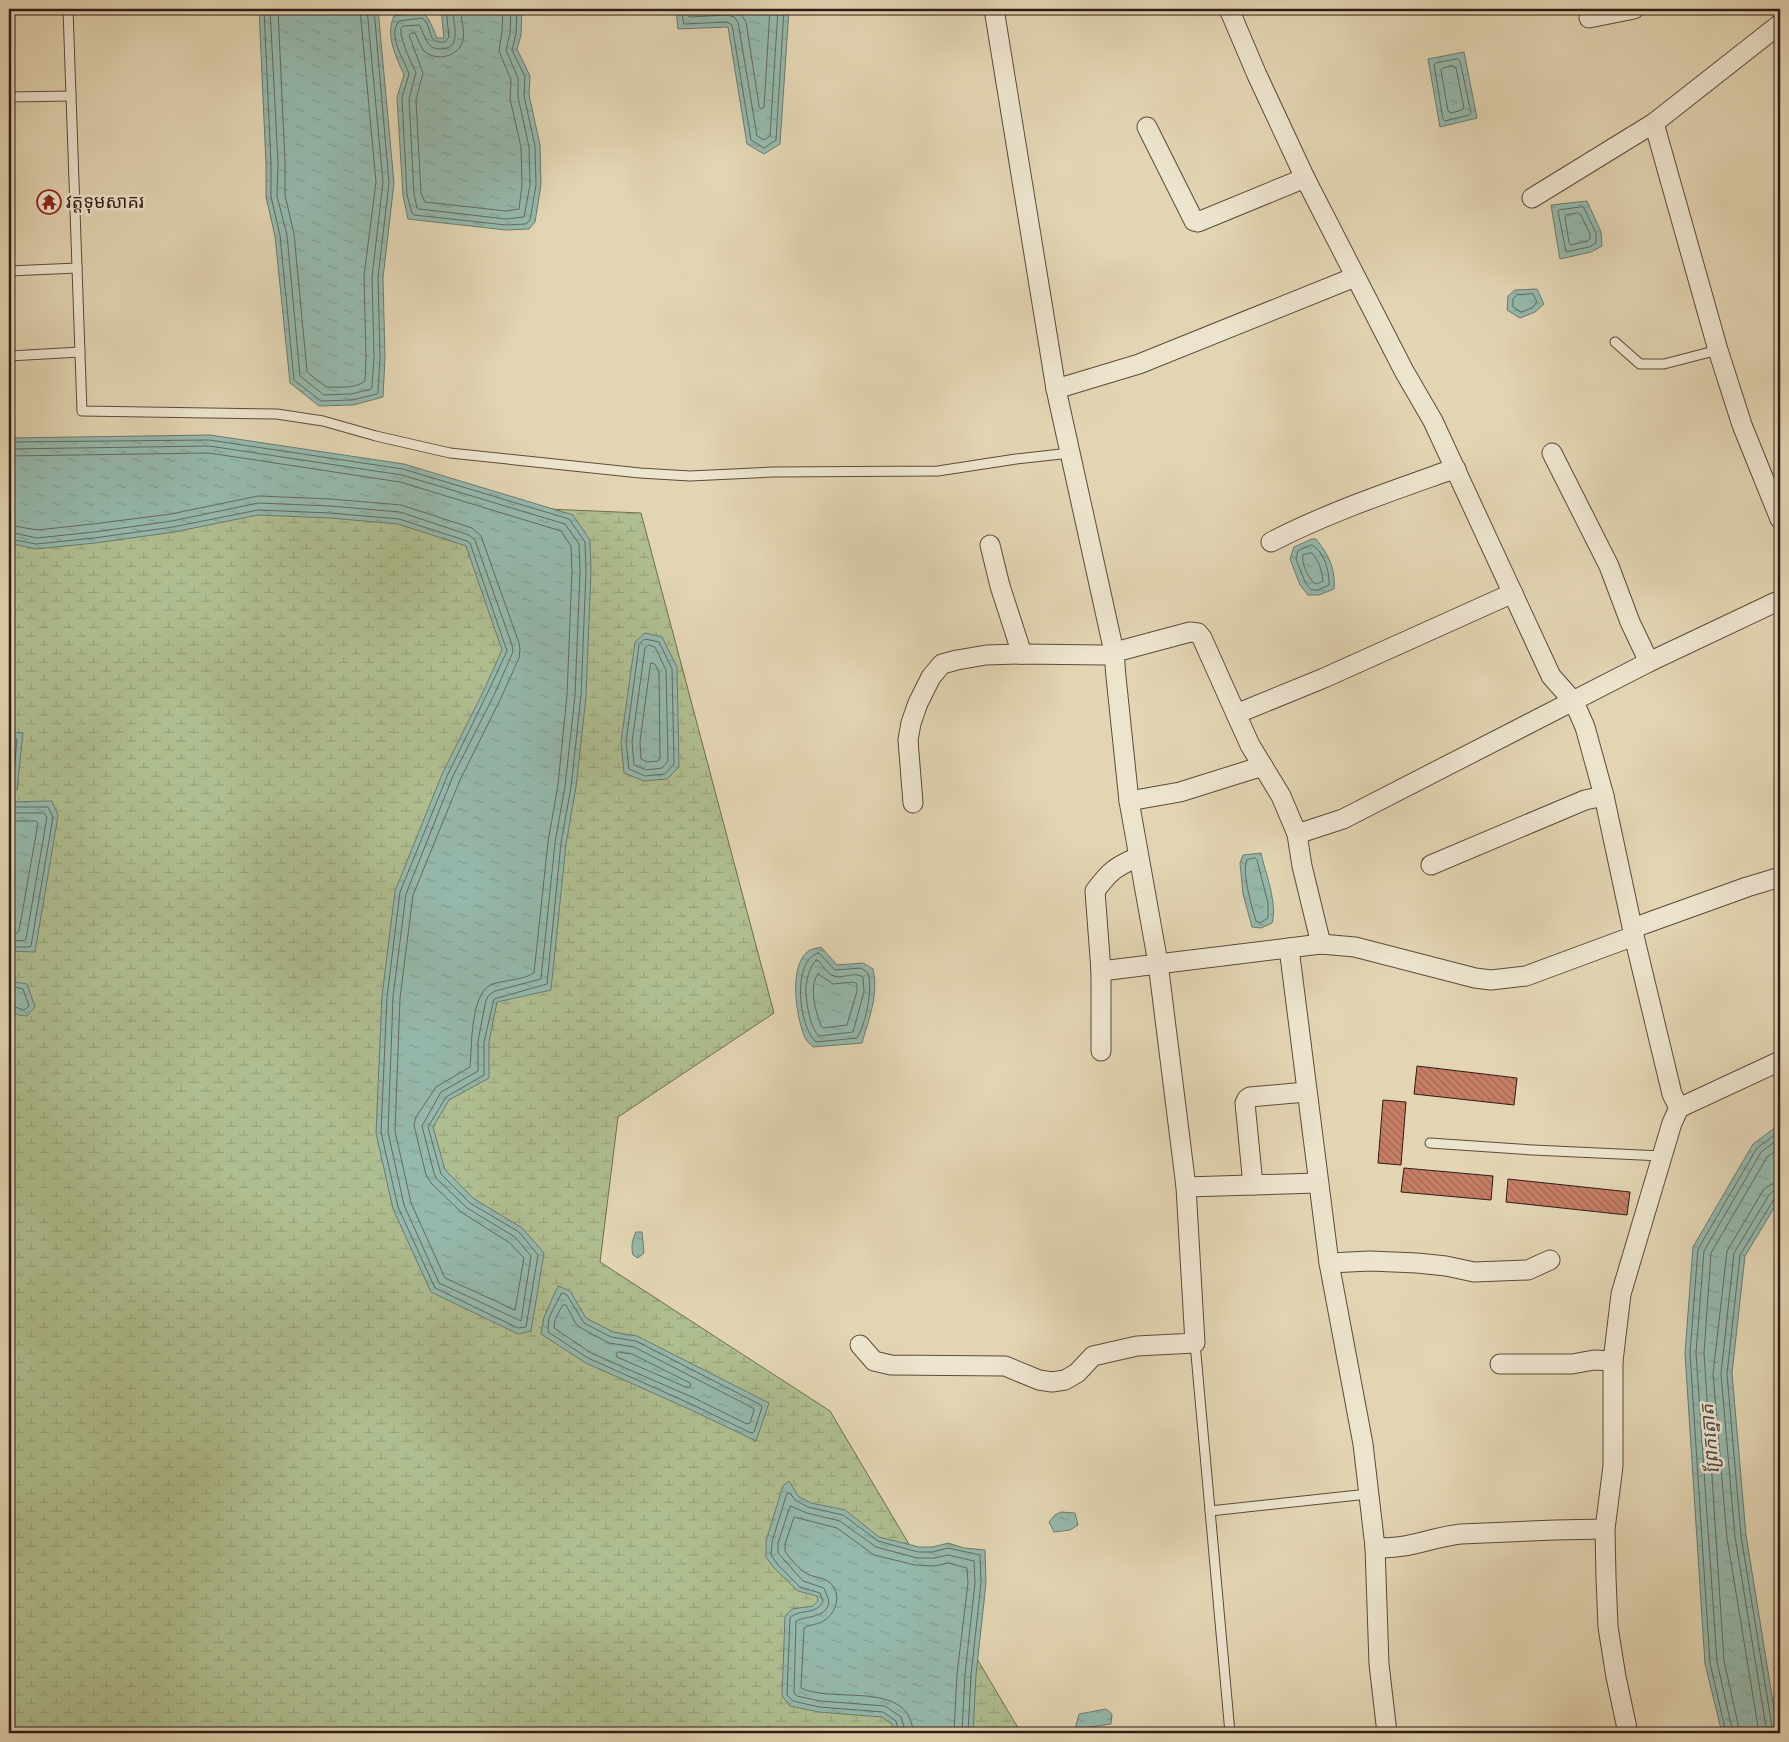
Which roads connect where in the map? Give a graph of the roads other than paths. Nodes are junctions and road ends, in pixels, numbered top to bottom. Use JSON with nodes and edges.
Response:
{"nodes":[{"id":1,"x":68,"y":9,"type":"edge"},
{"id":2,"x":994,"y":9,"type":"edge"},
{"id":3,"x":1228,"y":9,"type":"edge"},
{"id":4,"x":1634,"y":9,"type":"edge"},
{"id":5,"x":1589,"y":18,"type":"dead end"},
{"id":6,"x":1780,"y":24,"type":"edge"},
{"id":7,"x":71,"y":96,"type":"junction"},
{"id":8,"x":9,"y":97,"type":"edge"},
{"id":9,"x":1654,"y":123,"type":"junction"},
{"id":10,"x":1146,"y":127,"type":"dead end"},
{"id":11,"x":1305,"y":178,"type":"junction"},
{"id":12,"x":1532,"y":198,"type":"dead end"},
{"id":13,"x":76,"y":268,"type":"junction"},
{"id":14,"x":9,"y":271,"type":"edge"},
{"id":15,"x":1355,"y":277,"type":"junction"},
{"id":16,"x":1615,"y":342,"type":"dead end"},
{"id":17,"x":1718,"y":350,"type":"junction"},
{"id":18,"x":80,"y":352,"type":"junction"},
{"id":19,"x":9,"y":356,"type":"edge"},
{"id":20,"x":1056,"y":389,"type":"junction"},
{"id":21,"x":1070,"y":453,"type":"junction"},
{"id":22,"x":1552,"y":453,"type":"dead end"},
{"id":23,"x":1456,"y":469,"type":"junction"},
{"id":24,"x":1780,"y":519,"type":"edge"},
{"id":25,"x":1271,"y":542,"type":"dead end"},
{"id":26,"x":990,"y":545,"type":"dead end"},
{"id":27,"x":1513,"y":593,"type":"junction"},
{"id":28,"x":1780,"y":600,"type":"edge"},
{"id":29,"x":1114,"y":652,"type":"junction"},
{"id":30,"x":1022,"y":654,"type":"junction"},
{"id":31,"x":1649,"y":662,"type":"junction"},
{"id":32,"x":1574,"y":702,"type":"junction"},
{"id":33,"x":1236,"y":714,"type":"junction"},
{"id":34,"x":1263,"y":766,"type":"junction"},
{"id":35,"x":1604,"y":796,"type":"junction"},
{"id":36,"x":1129,"y":801,"type":"junction"},
{"id":37,"x":913,"y":803,"type":"dead end"},
{"id":38,"x":1297,"y":834,"type":"junction"},
{"id":39,"x":1138,"y":857,"type":"junction"},
{"id":40,"x":1431,"y":864,"type":"dead end"},
{"id":41,"x":1780,"y":877,"type":"edge"},
{"id":42,"x":1633,"y":932,"type":"junction"},
{"id":43,"x":1321,"y":944,"type":"junction"},
{"id":44,"x":1289,"y":948,"type":"junction"},
{"id":45,"x":1158,"y":963,"type":"junction"},
{"id":46,"x":1101,"y":971,"type":"junction"},
{"id":47,"x":1101,"y":1051,"type":"dead end"},
{"id":48,"x":1780,"y":1061,"type":"edge"},
{"id":49,"x":1306,"y":1092,"type":"junction"},
{"id":50,"x":1679,"y":1108,"type":"junction"},
{"id":51,"x":1430,"y":1143,"type":"dead end"},
{"id":52,"x":1662,"y":1156,"type":"junction"},
{"id":53,"x":1318,"y":1183,"type":"junction"},
{"id":54,"x":1253,"y":1185,"type":"junction"},
{"id":55,"x":1186,"y":1187,"type":"junction"},
{"id":56,"x":1550,"y":1260,"type":"dead end"},
{"id":57,"x":1329,"y":1264,"type":"junction"},
{"id":58,"x":1194,"y":1344,"type":"junction"},
{"id":59,"x":860,"y":1345,"type":"dead end"},
{"id":60,"x":1612,"y":1361,"type":"junction"},
{"id":61,"x":1500,"y":1364,"type":"dead end"},
{"id":62,"x":1368,"y":1494,"type":"junction"},
{"id":63,"x":1210,"y":1511,"type":"junction"},
{"id":64,"x":1605,"y":1529,"type":"junction"},
{"id":65,"x":1375,"y":1547,"type":"junction"},
{"id":66,"x":1230,"y":1733,"type":"edge"},
{"id":67,"x":1387,"y":1733,"type":"edge"},
{"id":68,"x":1628,"y":1733,"type":"edge"}],
"edges":[{"from":1,"to":7,"type":"lane"},
{"from":2,"to":20,"type":"street"},
{"from":3,"to":11,"type":"street"},
{"from":4,"to":5,"type":"street"},
{"from":6,"to":9,"type":"street"},
{"from":7,"to":8,"type":"lane"},
{"from":7,"to":13,"type":"lane"},
{"from":9,"to":12,"type":"street"},
{"from":9,"to":17,"type":"street"},
{"from":10,"to":11,"type":"street"},
{"from":11,"to":15,"type":"street"},
{"from":13,"to":14,"type":"lane"},
{"from":13,"to":18,"type":"lane"},
{"from":15,"to":20,"type":"street"},
{"from":15,"to":23,"type":"street"},
{"from":16,"to":17,"type":"lane"},
{"from":17,"to":24,"type":"street"},
{"from":18,"to":19,"type":"lane"},
{"from":18,"to":21,"type":"lane"},
{"from":20,"to":21,"type":"street"},
{"from":21,"to":29,"type":"street"},
{"from":22,"to":31,"type":"street"},
{"from":23,"to":25,"type":"street"},
{"from":23,"to":27,"type":"street"},
{"from":26,"to":30,"type":"street"},
{"from":27,"to":32,"type":"street"},
{"from":27,"to":33,"type":"street"},
{"from":28,"to":31,"type":"street"},
{"from":29,"to":30,"type":"street"},
{"from":29,"to":33,"type":"street"},
{"from":29,"to":36,"type":"street"},
{"from":30,"to":37,"type":"street"},
{"from":31,"to":32,"type":"street"},
{"from":32,"to":35,"type":"street"},
{"from":32,"to":38,"type":"street"},
{"from":33,"to":34,"type":"street"},
{"from":34,"to":36,"type":"street"},
{"from":34,"to":38,"type":"street"},
{"from":35,"to":40,"type":"street"},
{"from":35,"to":42,"type":"street"},
{"from":36,"to":39,"type":"street"},
{"from":38,"to":43,"type":"street"},
{"from":39,"to":45,"type":"street"},
{"from":39,"to":46,"type":"street"},
{"from":41,"to":42,"type":"street"},
{"from":42,"to":43,"type":"street"},
{"from":42,"to":50,"type":"street"},
{"from":43,"to":44,"type":"street"},
{"from":44,"to":45,"type":"street"},
{"from":44,"to":49,"type":"street"},
{"from":45,"to":46,"type":"street"},
{"from":45,"to":55,"type":"street"},
{"from":46,"to":47,"type":"street"},
{"from":48,"to":50,"type":"street"},
{"from":49,"to":53,"type":"street"},
{"from":49,"to":54,"type":"street"},
{"from":50,"to":52,"type":"street"},
{"from":51,"to":52,"type":"lane"},
{"from":52,"to":60,"type":"street"},
{"from":53,"to":54,"type":"street"},
{"from":53,"to":57,"type":"street"},
{"from":54,"to":55,"type":"street"},
{"from":55,"to":58,"type":"street"},
{"from":56,"to":57,"type":"street"},
{"from":57,"to":62,"type":"street"},
{"from":58,"to":59,"type":"street"},
{"from":58,"to":63,"type":"lane"},
{"from":60,"to":61,"type":"street"},
{"from":60,"to":64,"type":"street"},
{"from":62,"to":63,"type":"lane"},
{"from":62,"to":65,"type":"street"},
{"from":63,"to":66,"type":"lane"},
{"from":64,"to":65,"type":"street"},
{"from":64,"to":68,"type":"street"},
{"from":65,"to":67,"type":"street"}]}
